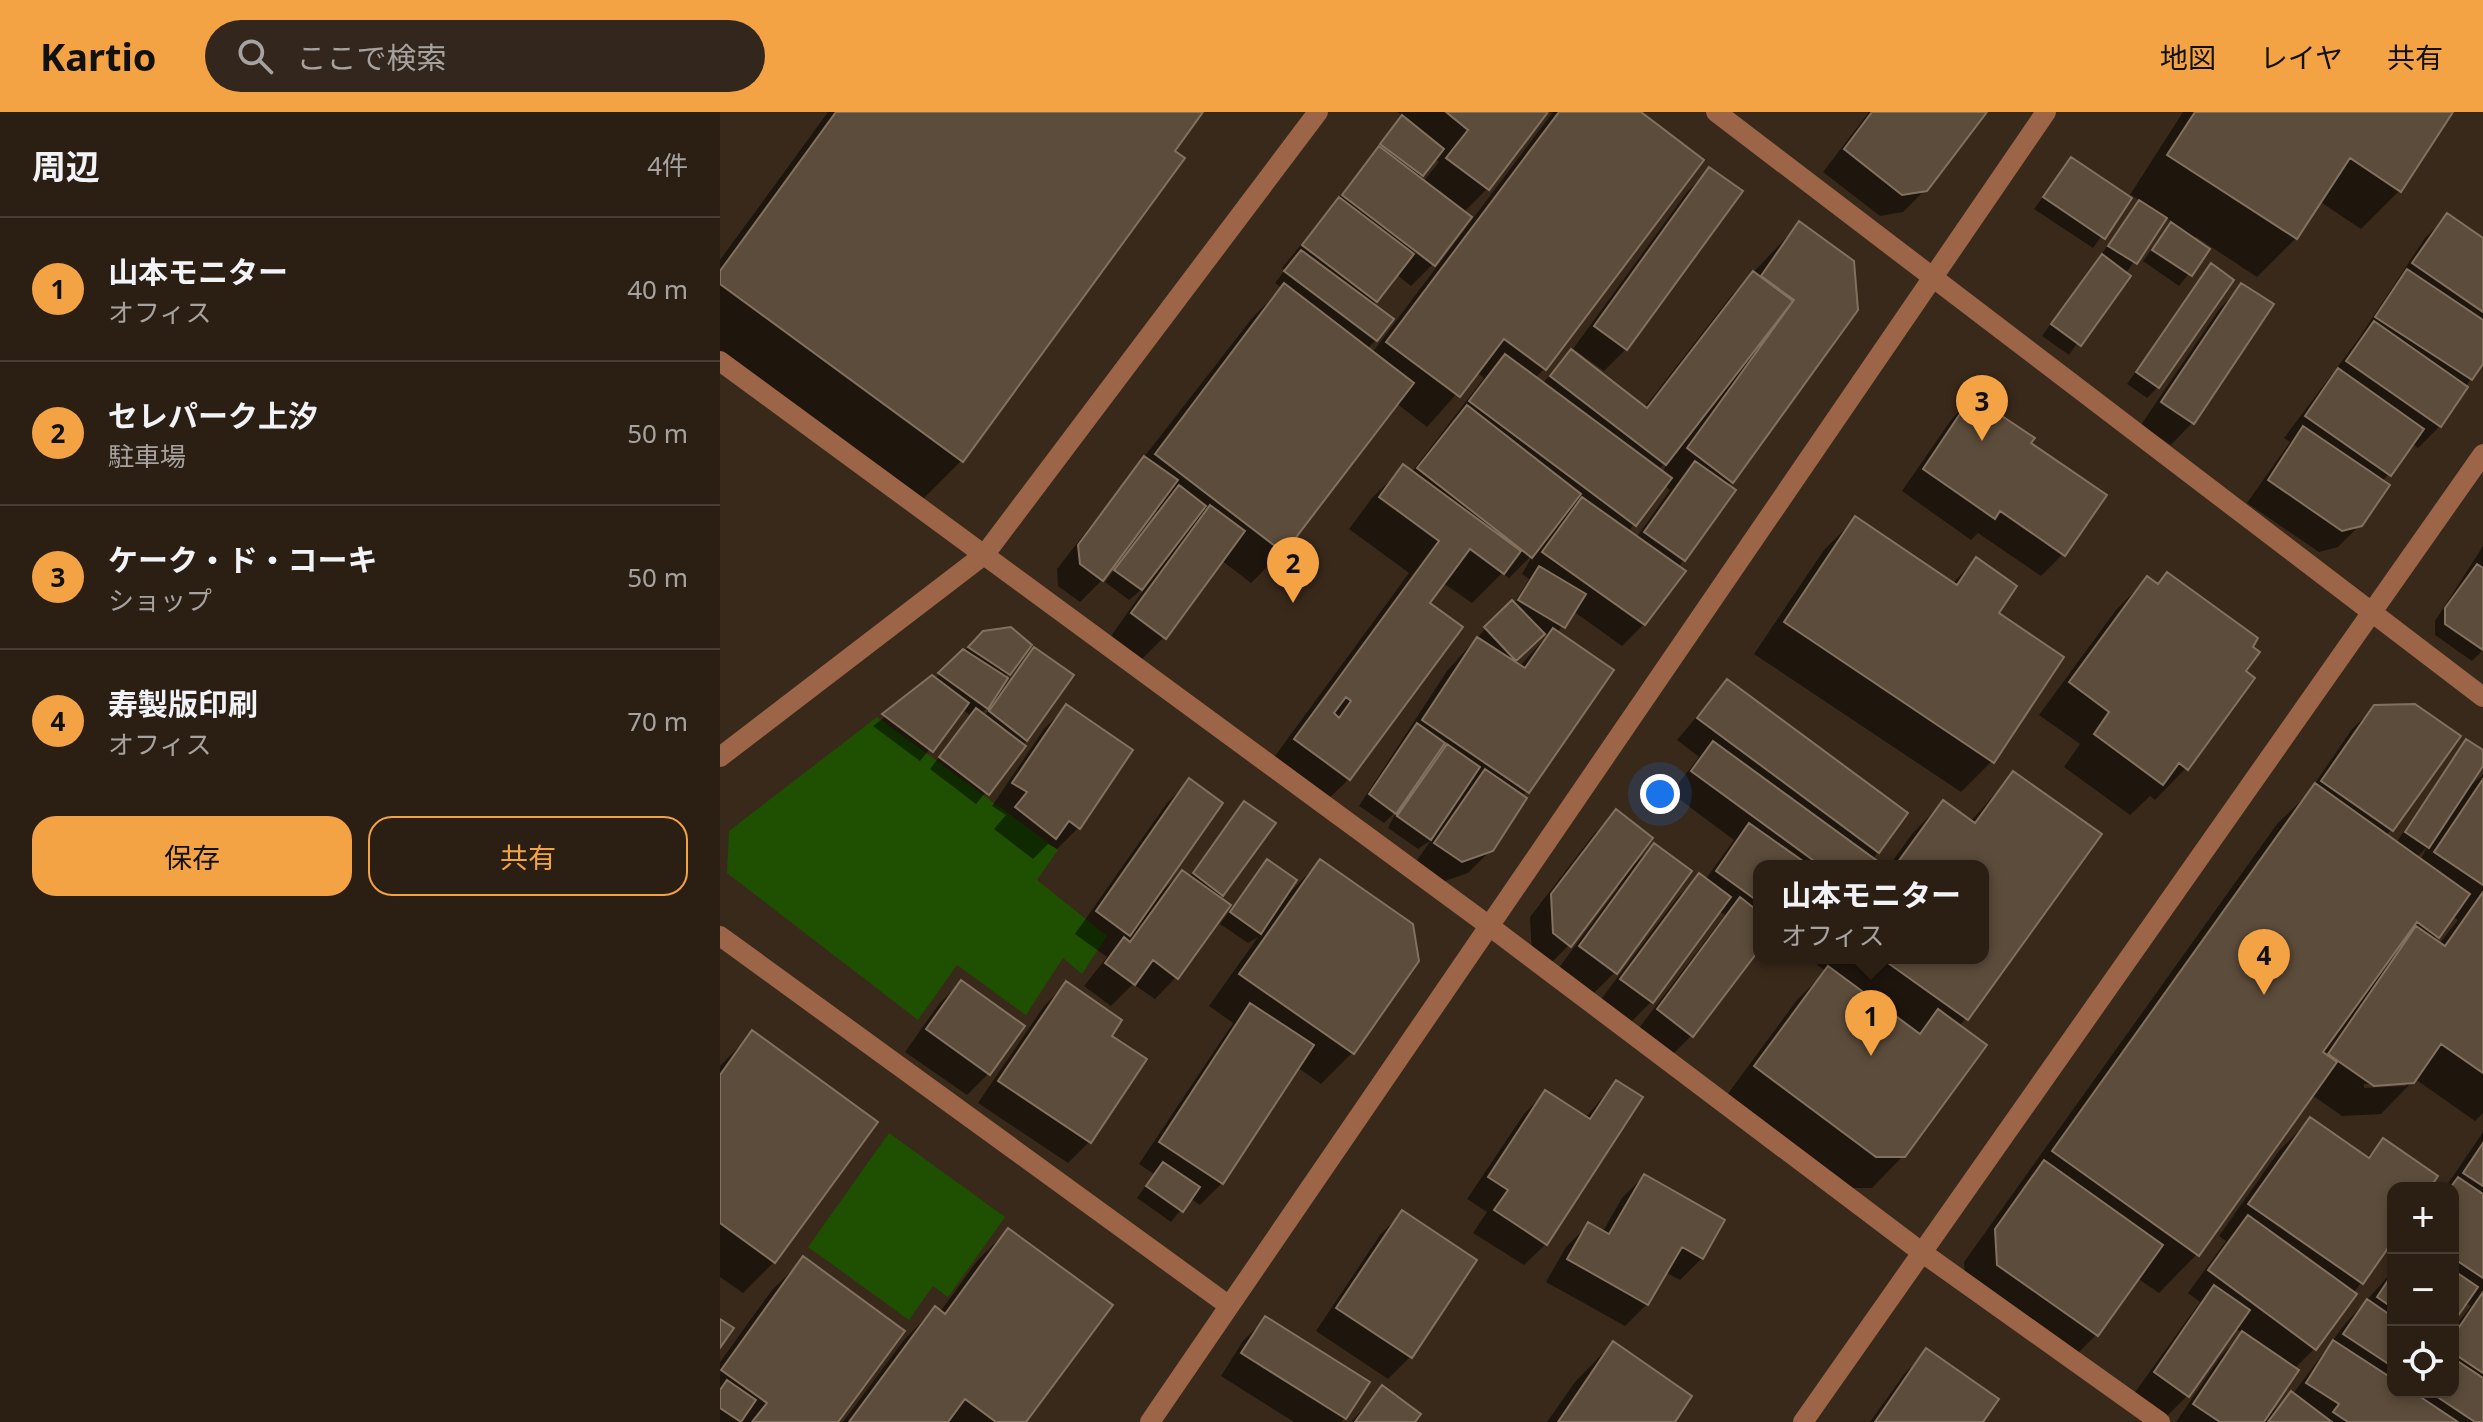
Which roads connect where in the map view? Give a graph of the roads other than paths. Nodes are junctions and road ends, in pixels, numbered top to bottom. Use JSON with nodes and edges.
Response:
{"nodes":[{"id":1,"x":1318,"y":112,"type":"edge"},
{"id":2,"x":1716,"y":112,"type":"edge"},
{"id":3,"x":2046,"y":112,"type":"edge"},
{"id":4,"x":1934,"y":276,"type":"junction"},
{"id":5,"x":720,"y":361,"type":"edge"},
{"id":6,"x":2483,"y":454,"type":"edge"},
{"id":7,"x":985,"y":554,"type":"junction"},
{"id":8,"x":2373,"y":616,"type":"junction"},
{"id":9,"x":2483,"y":697,"type":"edge"},
{"id":10,"x":720,"y":757,"type":"edge"},
{"id":11,"x":1488,"y":925,"type":"junction"},
{"id":12,"x":720,"y":936,"type":"edge"},
{"id":13,"x":1920,"y":1251,"type":"junction"},
{"id":14,"x":1228,"y":1305,"type":"junction"},
{"id":15,"x":1150,"y":1422,"type":"edge"},
{"id":16,"x":1803,"y":1422,"type":"edge"},
{"id":17,"x":2160,"y":1422,"type":"edge"}],
"edges":[{"from":1,"to":7,"type":"street"},
{"from":2,"to":4,"type":"street"},
{"from":3,"to":4,"type":"street"},
{"from":4,"to":8,"type":"street"},
{"from":4,"to":11,"type":"street"},
{"from":5,"to":7,"type":"street"},
{"from":6,"to":8,"type":"street"},
{"from":7,"to":10,"type":"street"},
{"from":7,"to":11,"type":"street"},
{"from":8,"to":9,"type":"street"},
{"from":8,"to":13,"type":"street"},
{"from":11,"to":13,"type":"street"},
{"from":11,"to":14,"type":"street"},
{"from":12,"to":14,"type":"street"},
{"from":13,"to":16,"type":"street"},
{"from":13,"to":17,"type":"street"},
{"from":14,"to":15,"type":"street"}]}
